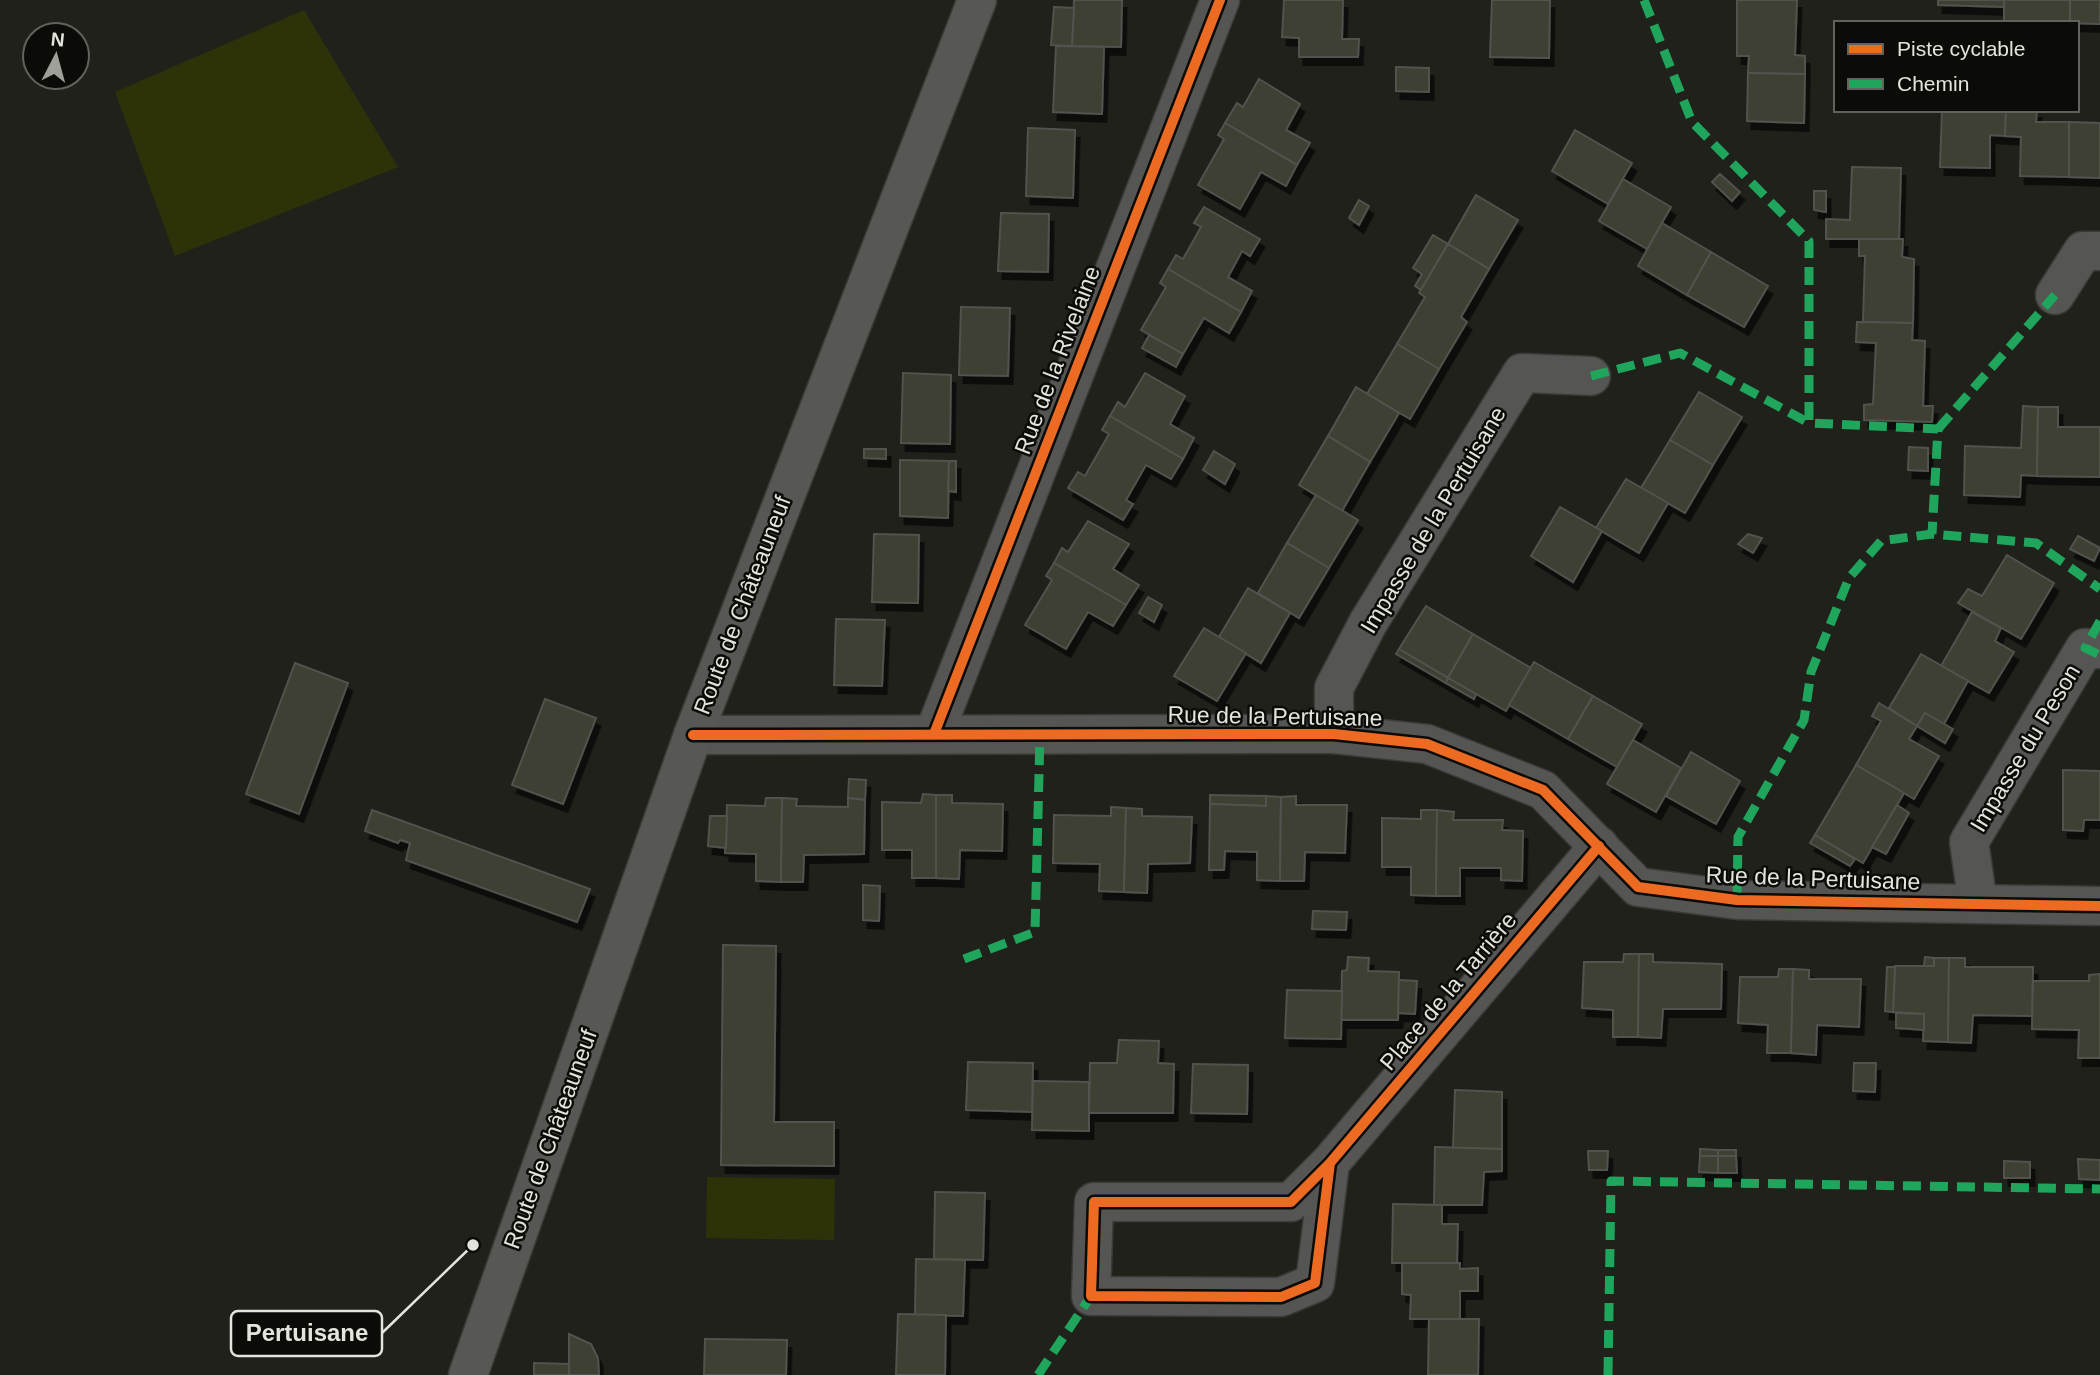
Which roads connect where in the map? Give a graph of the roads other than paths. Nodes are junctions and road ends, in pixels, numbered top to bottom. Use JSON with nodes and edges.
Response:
{"nodes":[{"id":1,"x":977,"y":0,"type":"edge"},
{"id":2,"x":1220,"y":0,"type":"edge"},
{"id":3,"x":2100,"y":251,"type":"edge"},
{"id":4,"x":2055,"y":295,"type":"dead end"},
{"id":5,"x":1591,"y":376,"type":"dead end"},
{"id":6,"x":2100,"y":649,"type":"edge"},
{"id":7,"x":934,"y":734,"type":"junction"},
{"id":8,"x":1334,"y":734,"type":"junction"},
{"id":9,"x":692,"y":735,"type":"junction"},
{"id":10,"x":1599,"y":846,"type":"junction"},
{"id":11,"x":1978,"y":904,"type":"junction"},
{"id":12,"x":2100,"y":906,"type":"edge"},
{"id":13,"x":1330,"y":1163,"type":"junction"},
{"id":14,"x":468,"y":1375,"type":"edge"}],
"edges":[{"from":1,"to":9,"type":"main road","name":"Route de Châteauneuf"},
{"from":2,"to":7,"type":"street","name":"Rue de la Rivelaine"},
{"from":3,"to":4,"type":"street"},
{"from":5,"to":8,"type":"street","name":"Impasse de la Pertuisane"},
{"from":6,"to":11,"type":"street","name":"Impasse du Peson"},
{"from":7,"to":8,"type":"street","name":"Rue de la Pertuisane"},
{"from":7,"to":9,"type":"street","name":"Rue de la Pertuisane"},
{"from":8,"to":10,"type":"street","name":"Rue de la Pertuisane"},
{"from":9,"to":14,"type":"main road","name":"Route de Châteauneuf"},
{"from":10,"to":11,"type":"street","name":"Rue de la Pertuisane"},
{"from":10,"to":13,"type":"street","name":"Place de la Tarrière"},
{"from":11,"to":12,"type":"street","name":"Rue de la Pertuisane"},
{"from":13,"to":13,"type":"street","name":"Place de la Tarrière"}]}
